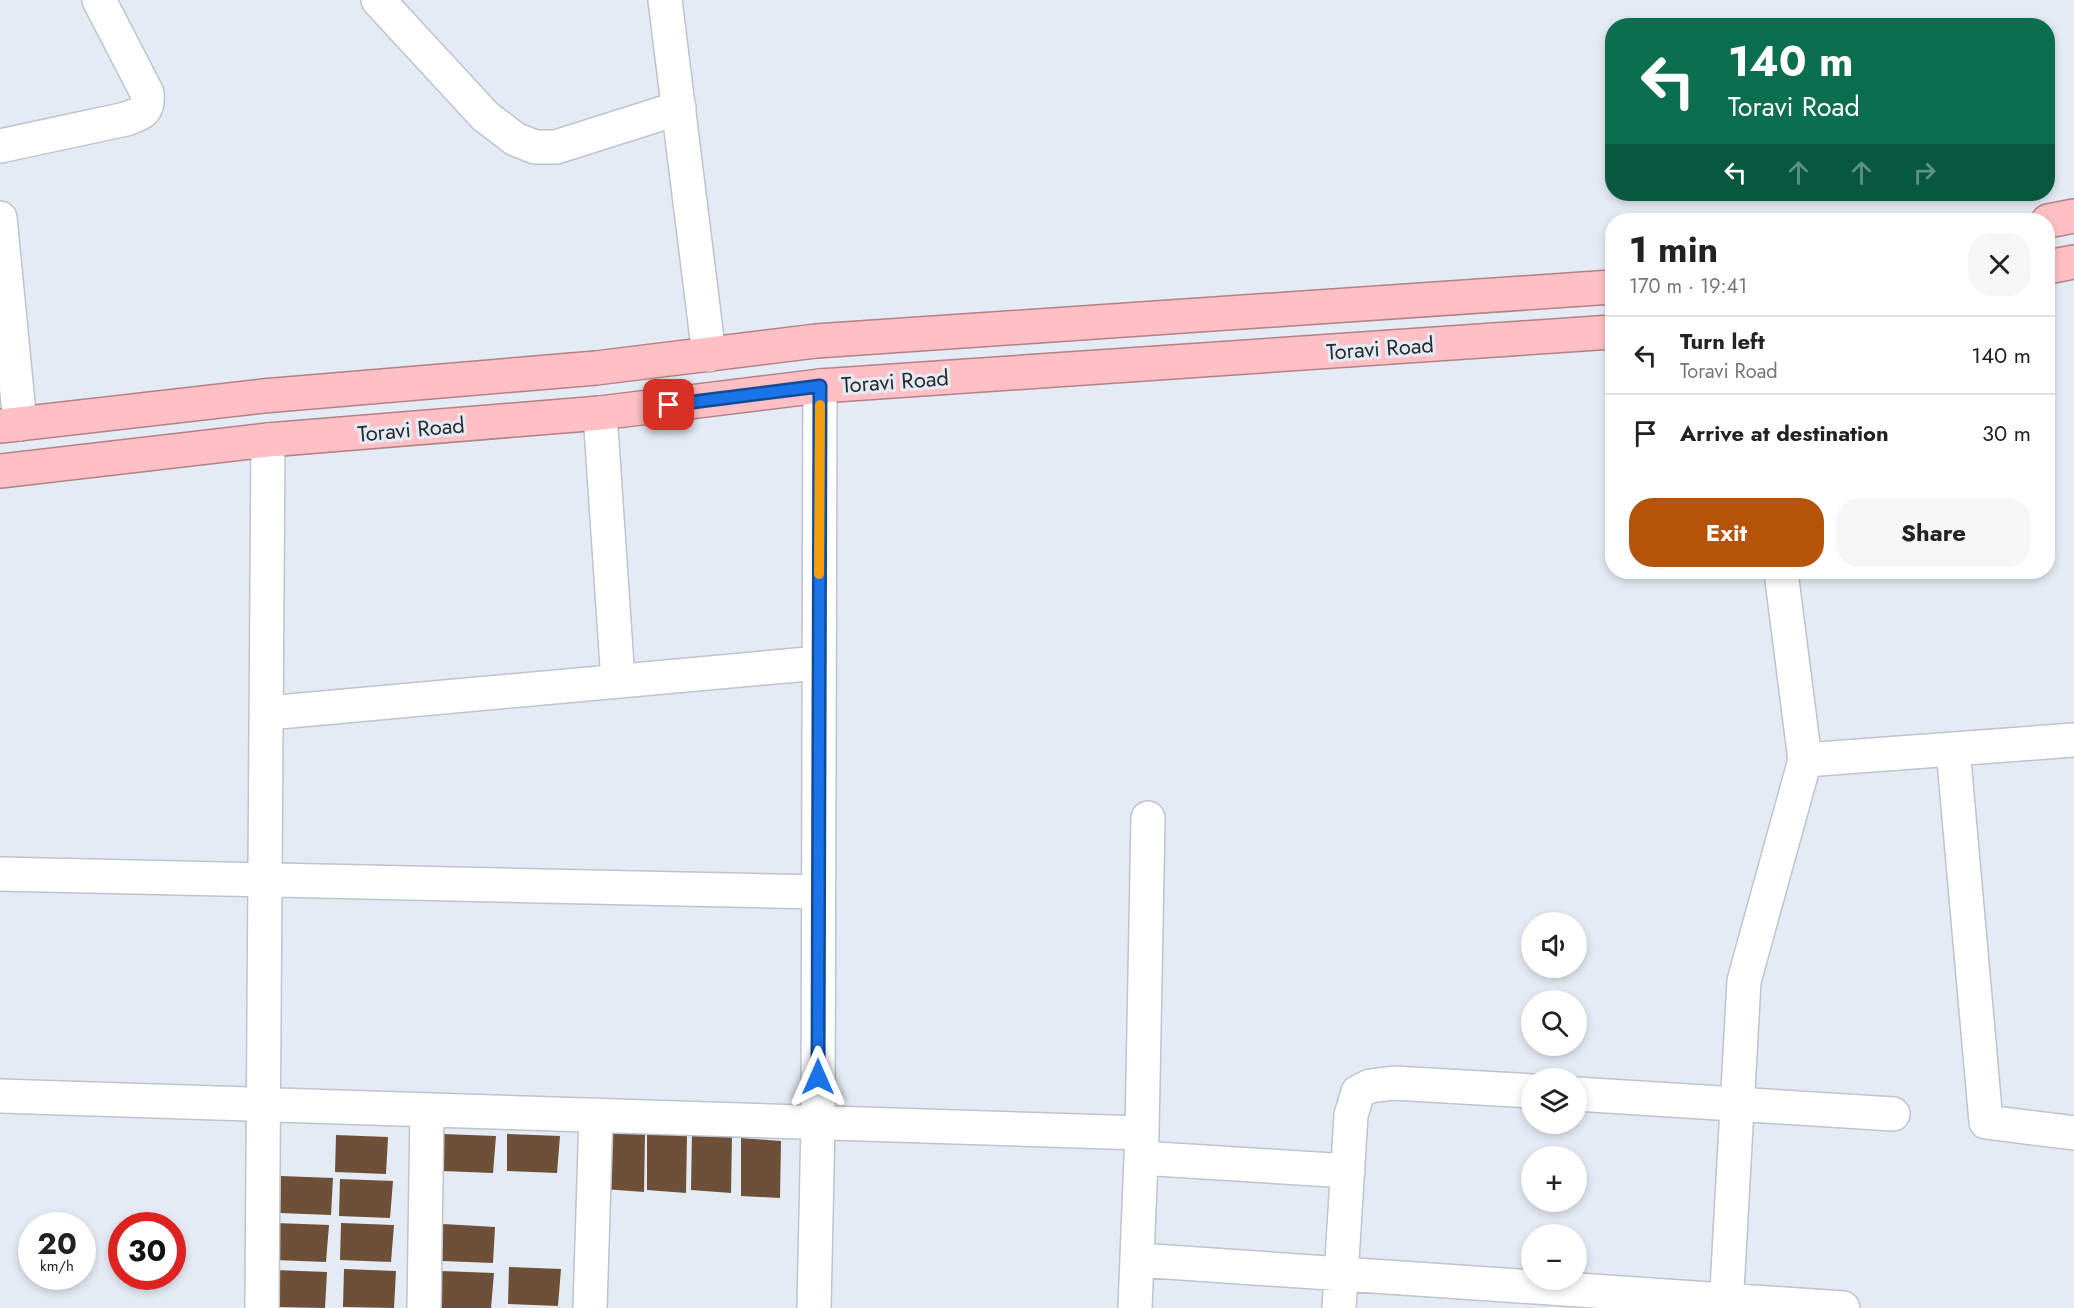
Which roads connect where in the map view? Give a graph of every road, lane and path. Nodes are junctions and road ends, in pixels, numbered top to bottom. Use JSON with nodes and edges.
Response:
{"nodes":[{"id":1,"x":99,"y":0,"type":"edge"},
{"id":2,"x":378,"y":0,"type":"edge"},
{"id":3,"x":665,"y":0,"type":"edge"},
{"id":4,"x":679,"y":108,"type":"junction"},
{"id":5,"x":0,"y":147,"type":"edge"},
{"id":6,"x":2074,"y":216,"type":"edge"},
{"id":7,"x":0,"y":218,"type":"edge"},
{"id":8,"x":2055,"y":220,"type":"edge"},
{"id":9,"x":2074,"y":262,"type":"edge"},
{"id":10,"x":2055,"y":266,"type":"edge"},
{"id":11,"x":1605,"y":287,"type":"edge"},
{"id":12,"x":1605,"y":332,"type":"edge"},
{"id":13,"x":709,"y":355,"type":"junction"},
{"id":14,"x":820,"y":386,"type":"junction"},
{"id":15,"x":600,"y":413,"type":"junction"},
{"id":16,"x":10,"y":425,"type":"edge"},
{"id":17,"x":268,"y":440,"type":"junction"},
{"id":18,"x":0,"y":471,"type":"edge"},
{"id":19,"x":1782,"y":579,"type":"edge"},
{"id":20,"x":819,"y":663,"type":"junction"},
{"id":21,"x":618,"y":681,"type":"junction"},
{"id":22,"x":268,"y":713,"type":"junction"},
{"id":23,"x":2074,"y":740,"type":"edge"},
{"id":24,"x":1953,"y":749,"type":"junction"},
{"id":25,"x":1805,"y":760,"type":"junction"},
{"id":26,"x":1148,"y":818,"type":"dead end"},
{"id":27,"x":0,"y":874,"type":"edge"},
{"id":28,"x":266,"y":880,"type":"junction"},
{"id":29,"x":818,"y":892,"type":"junction"},
{"id":30,"x":1521,"y":1090,"type":"edge"},
{"id":31,"x":1587,"y":1095,"type":"edge"},
{"id":32,"x":0,"y":1096,"type":"edge"},
{"id":33,"x":1737,"y":1103,"type":"junction"},
{"id":34,"x":264,"y":1105,"type":"junction"},
{"id":35,"x":427,"y":1110,"type":"junction"},
{"id":36,"x":1893,"y":1114,"type":"dead end"},
{"id":37,"x":596,"y":1115,"type":"junction"},
{"id":38,"x":818,"y":1123,"type":"junction"},
{"id":39,"x":2074,"y":1133,"type":"edge"},
{"id":40,"x":1141,"y":1146,"type":"junction"},
{"id":41,"x":1348,"y":1171,"type":"junction"},
{"id":42,"x":1138,"y":1260,"type":"junction"},
{"id":43,"x":1342,"y":1274,"type":"junction"},
{"id":44,"x":1726,"y":1304,"type":"edge"},
{"id":45,"x":262,"y":1308,"type":"edge"},
{"id":46,"x":424,"y":1308,"type":"edge"},
{"id":47,"x":590,"y":1308,"type":"edge"},
{"id":48,"x":814,"y":1308,"type":"edge"},
{"id":49,"x":1135,"y":1308,"type":"edge"},
{"id":50,"x":1339,"y":1308,"type":"edge"},
{"id":51,"x":1843,"y":1308,"type":"edge"}],
"edges":[{"from":1,"to":5,"type":"street"},
{"from":2,"to":4,"type":"street"},
{"from":3,"to":4,"type":"street"},
{"from":4,"to":13,"type":"street"},
{"from":6,"to":8,"type":"highway"},
{"from":7,"to":16,"type":"street"},
{"from":9,"to":10,"type":"highway"},
{"from":11,"to":13,"type":"highway","name":"Toravi Road"},
{"from":12,"to":14,"type":"highway","name":"Toravi Road"},
{"from":13,"to":16,"type":"highway","name":"Toravi Road"},
{"from":14,"to":15,"type":"highway","name":"Toravi Road"},
{"from":14,"to":20,"type":"street"},
{"from":15,"to":17,"type":"highway","name":"Toravi Road"},
{"from":15,"to":21,"type":"street"},
{"from":17,"to":18,"type":"highway","name":"Toravi Road"},
{"from":17,"to":22,"type":"street"},
{"from":19,"to":25,"type":"street"},
{"from":20,"to":21,"type":"street"},
{"from":20,"to":29,"type":"street"},
{"from":21,"to":22,"type":"street"},
{"from":22,"to":28,"type":"street"},
{"from":23,"to":24,"type":"street"},
{"from":24,"to":25,"type":"street"},
{"from":24,"to":39,"type":"street"},
{"from":25,"to":33,"type":"street"},
{"from":26,"to":40,"type":"street"},
{"from":27,"to":28,"type":"street"},
{"from":28,"to":29,"type":"street"},
{"from":28,"to":34,"type":"street"},
{"from":29,"to":38,"type":"street"},
{"from":30,"to":41,"type":"street"},
{"from":31,"to":33,"type":"street"},
{"from":32,"to":34,"type":"street"},
{"from":33,"to":36,"type":"street"},
{"from":33,"to":44,"type":"street"},
{"from":34,"to":35,"type":"street"},
{"from":34,"to":45,"type":"street"},
{"from":35,"to":37,"type":"street"},
{"from":35,"to":46,"type":"street"},
{"from":37,"to":38,"type":"street"},
{"from":37,"to":47,"type":"street"},
{"from":38,"to":40,"type":"street"},
{"from":38,"to":48,"type":"street"},
{"from":40,"to":41,"type":"street"},
{"from":40,"to":42,"type":"street"},
{"from":41,"to":43,"type":"street"},
{"from":42,"to":43,"type":"street"},
{"from":42,"to":49,"type":"street"},
{"from":43,"to":44,"type":"street"},
{"from":43,"to":50,"type":"street"},
{"from":44,"to":51,"type":"street"}]}
